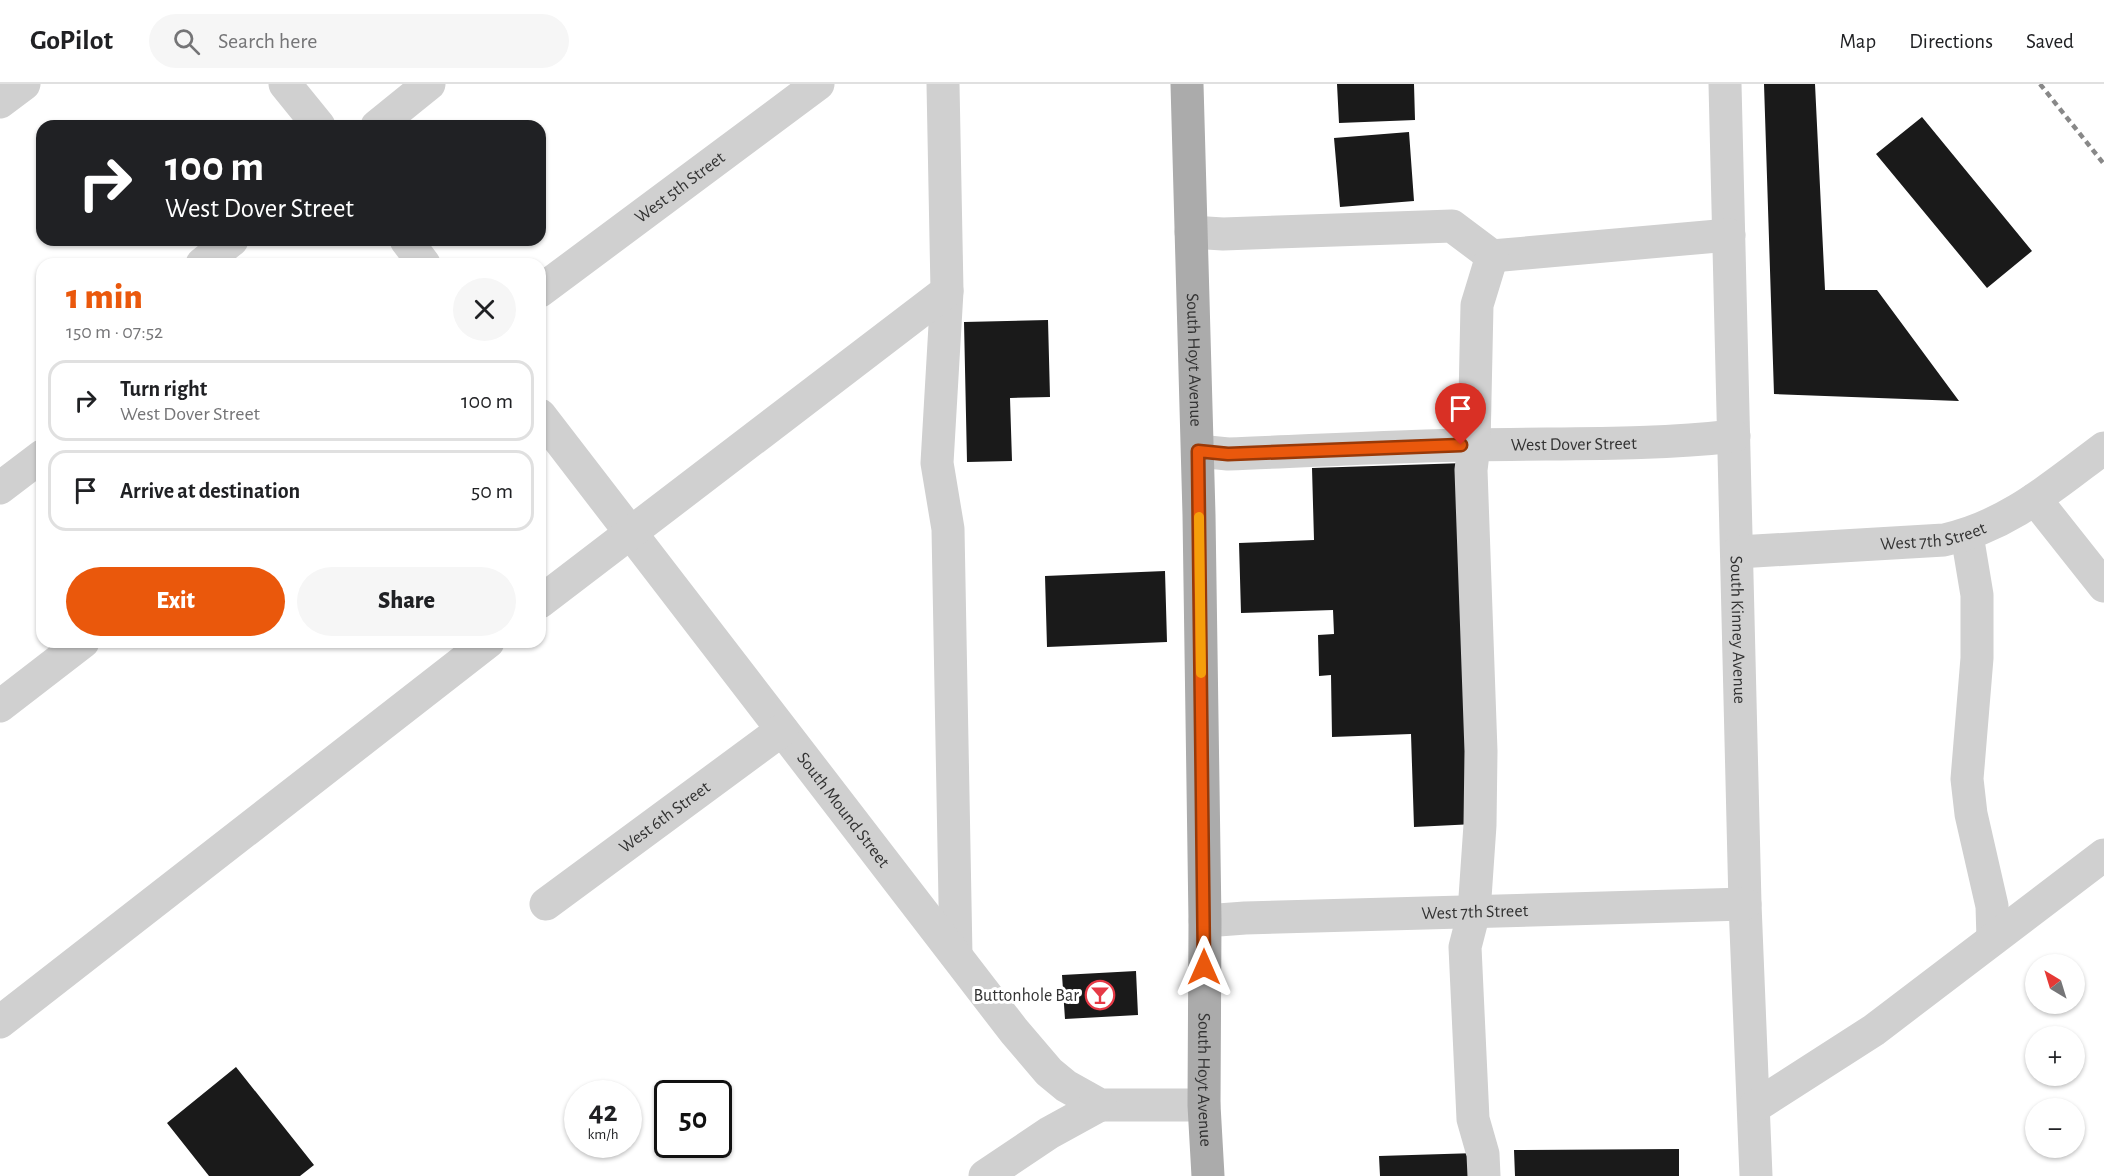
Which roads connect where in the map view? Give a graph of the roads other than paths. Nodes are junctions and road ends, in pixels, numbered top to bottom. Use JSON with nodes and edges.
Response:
{"nodes":[{"id":1,"x":24,"y":84,"type":"edge"},
{"id":2,"x":285,"y":84,"type":"edge"},
{"id":3,"x":429,"y":84,"type":"edge"},
{"id":4,"x":818,"y":84,"type":"edge"},
{"id":5,"x":943,"y":84,"type":"edge"},
{"id":6,"x":1187,"y":84,"type":"edge"},
{"id":7,"x":1725,"y":84,"type":"edge"},
{"id":8,"x":0,"y":102,"type":"edge"},
{"id":9,"x":314,"y":120,"type":"edge"},
{"id":10,"x":384,"y":120,"type":"edge"},
{"id":11,"x":1191,"y":232,"type":"junction"},
{"id":12,"x":1729,"y":235,"type":"junction"},
{"id":13,"x":224,"y":246,"type":"edge"},
{"id":14,"x":1492,"y":256,"type":"junction"},
{"id":15,"x":209,"y":258,"type":"edge"},
{"id":16,"x":546,"y":287,"type":"edge"},
{"id":17,"x":947,"y":291,"type":"junction"},
{"id":18,"x":546,"y":424,"type":"edge"},
{"id":19,"x":1734,"y":436,"type":"junction"},
{"id":20,"x":1474,"y":445,"type":"junction"},
{"id":21,"x":2104,"y":448,"type":"edge"},
{"id":22,"x":1198,"y":451,"type":"junction"},
{"id":23,"x":36,"y":461,"type":"edge"},
{"id":24,"x":0,"y":489,"type":"edge"},
{"id":25,"x":2035,"y":499,"type":"junction"},
{"id":26,"x":630,"y":532,"type":"junction"},
{"id":27,"x":1967,"y":535,"type":"junction"},
{"id":28,"x":1738,"y":552,"type":"junction"},
{"id":29,"x":2104,"y":586,"type":"edge"},
{"id":30,"x":546,"y":597,"type":"edge"},
{"id":31,"x":75,"y":648,"type":"edge"},
{"id":32,"x":480,"y":648,"type":"edge"},
{"id":33,"x":0,"y":706,"type":"edge"},
{"id":34,"x":782,"y":730,"type":"junction"},
{"id":35,"x":2104,"y":855,"type":"edge"},
{"id":36,"x":546,"y":904,"type":"dead end"},
{"id":37,"x":1745,"y":904,"type":"junction"},
{"id":38,"x":1474,"y":912,"type":"junction"},
{"id":39,"x":1205,"y":921,"type":"junction"},
{"id":40,"x":1993,"y":939,"type":"junction"},
{"id":41,"x":956,"y":956,"type":"junction"},
{"id":42,"x":0,"y":1022,"type":"edge"},
{"id":43,"x":1100,"y":1105,"type":"junction"},
{"id":44,"x":1204,"y":1105,"type":"junction"},
{"id":45,"x":1754,"y":1107,"type":"junction"},
{"id":46,"x":985,"y":1176,"type":"edge"},
{"id":47,"x":1208,"y":1176,"type":"edge"},
{"id":48,"x":1484,"y":1176,"type":"edge"},
{"id":49,"x":1756,"y":1176,"type":"edge"}],
"edges":[{"from":1,"to":8,"type":"street"},
{"from":2,"to":9,"type":"street"},
{"from":3,"to":10,"type":"street"},
{"from":4,"to":16,"type":"street","name":"West 5th Street"},
{"from":5,"to":17,"type":"street"},
{"from":6,"to":11,"type":"main road","name":"South Hoyt Avenue"},
{"from":7,"to":12,"type":"street","name":"South Kinney Avenue"},
{"from":11,"to":14,"type":"street"},
{"from":11,"to":22,"type":"main road","name":"South Hoyt Avenue"},
{"from":12,"to":14,"type":"street"},
{"from":12,"to":19,"type":"street","name":"South Kinney Avenue"},
{"from":13,"to":15,"type":"street"},
{"from":14,"to":20,"type":"street"},
{"from":17,"to":26,"type":"street"},
{"from":17,"to":41,"type":"street"},
{"from":18,"to":26,"type":"street","name":"South Mound Street"},
{"from":19,"to":20,"type":"street","name":"West Dover Street"},
{"from":19,"to":28,"type":"street","name":"South Kinney Avenue"},
{"from":20,"to":22,"type":"street","name":"West Dover Street"},
{"from":20,"to":38,"type":"street"},
{"from":21,"to":25,"type":"street","name":"West 7th Street"},
{"from":22,"to":39,"type":"main road","name":"South Hoyt Avenue"},
{"from":23,"to":24,"type":"street"},
{"from":25,"to":27,"type":"street","name":"West 7th Street"},
{"from":25,"to":29,"type":"street"},
{"from":26,"to":30,"type":"street"},
{"from":26,"to":34,"type":"street","name":"South Mound Street"},
{"from":27,"to":28,"type":"street","name":"West 7th Street"},
{"from":27,"to":40,"type":"street"},
{"from":28,"to":37,"type":"street","name":"South Kinney Avenue"},
{"from":31,"to":33,"type":"street"},
{"from":32,"to":42,"type":"street"},
{"from":34,"to":36,"type":"street","name":"West 6th Street"},
{"from":34,"to":41,"type":"street","name":"South Mound Street"},
{"from":35,"to":40,"type":"street"},
{"from":37,"to":38,"type":"street","name":"West 7th Street"},
{"from":37,"to":45,"type":"street","name":"South Kinney Avenue"},
{"from":38,"to":39,"type":"street","name":"West 7th Street"},
{"from":38,"to":48,"type":"street"},
{"from":39,"to":44,"type":"main road","name":"South Hoyt Avenue"},
{"from":40,"to":45,"type":"street"},
{"from":41,"to":43,"type":"street","name":"South Mound Street"},
{"from":43,"to":44,"type":"street","name":"South Mound Street"},
{"from":43,"to":46,"type":"street"},
{"from":44,"to":47,"type":"main road","name":"South Hoyt Avenue"},
{"from":45,"to":49,"type":"street","name":"South Kinney Avenue"}]}
